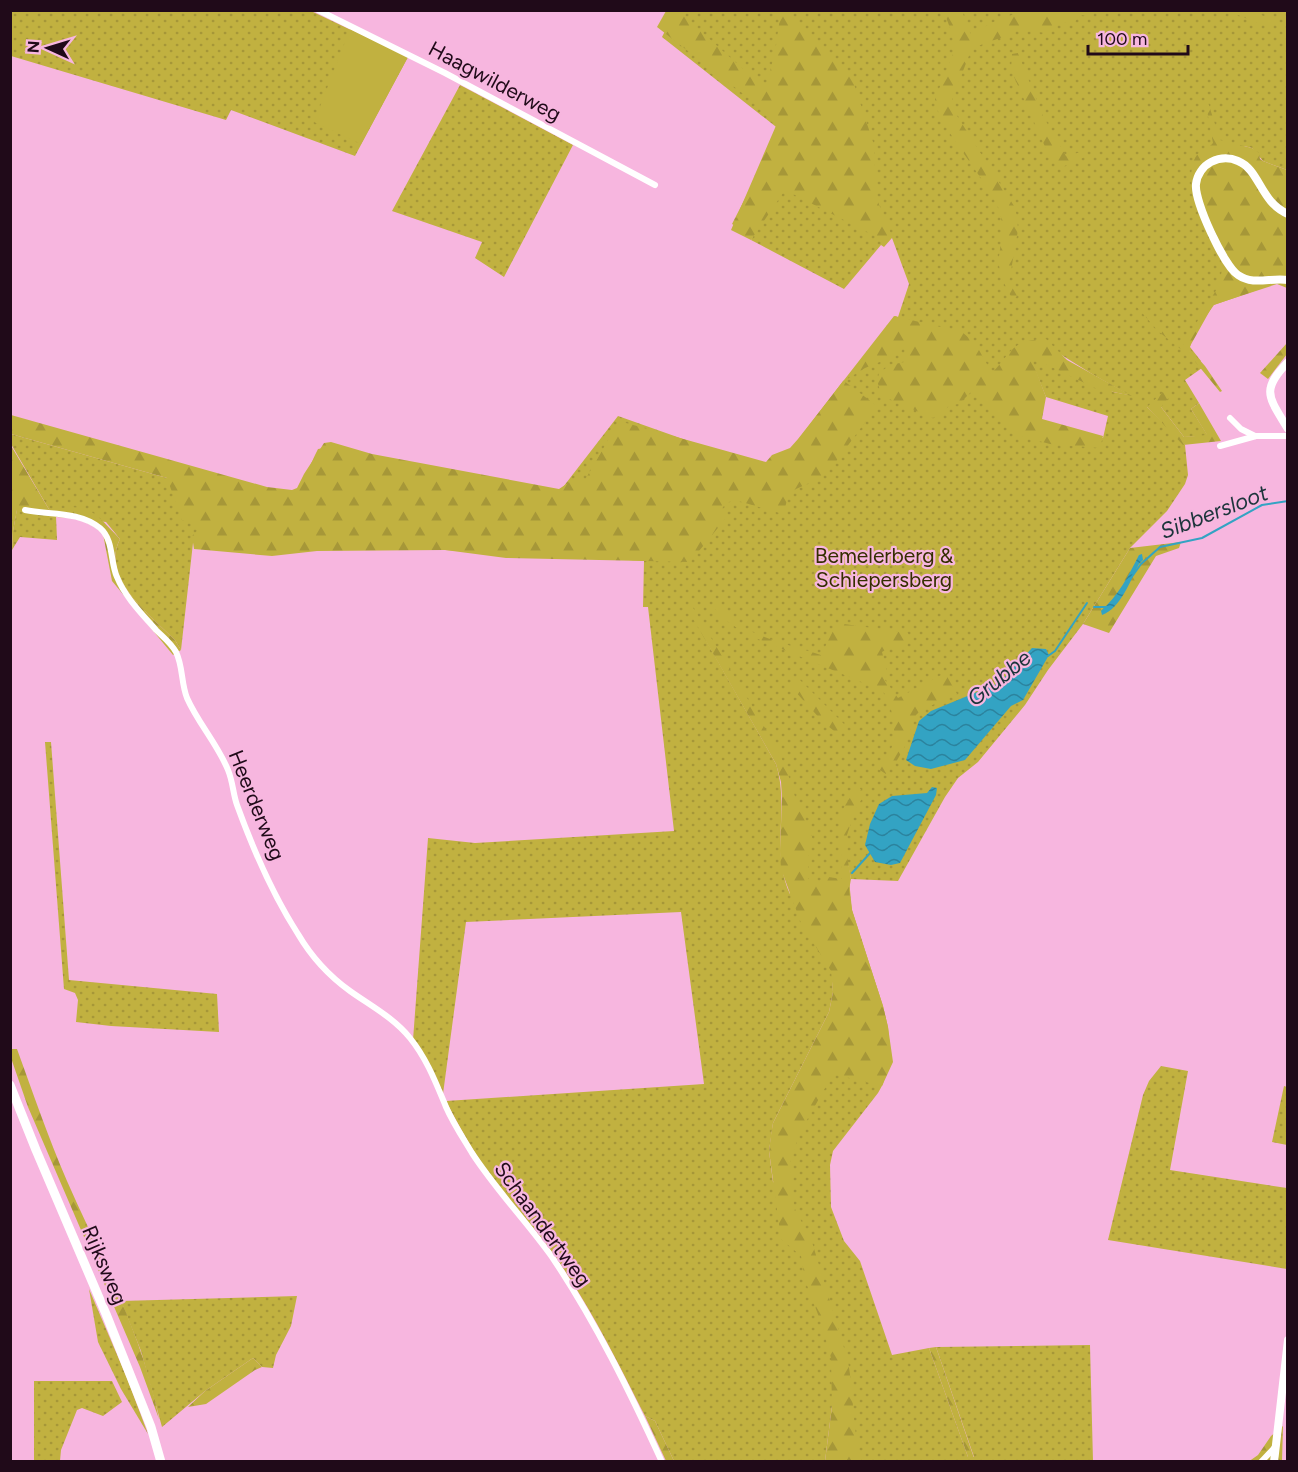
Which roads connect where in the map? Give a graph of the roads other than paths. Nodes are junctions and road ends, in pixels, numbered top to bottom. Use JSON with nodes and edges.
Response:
{"nodes":[{"id":1,"x":318,"y":10,"type":"edge"},
{"id":2,"x":655,"y":186,"type":"dead end"},
{"id":3,"x":1287,"y":214,"type":"edge"},
{"id":4,"x":1287,"y":280,"type":"edge"},
{"id":5,"x":1287,"y":362,"type":"edge"},
{"id":6,"x":1230,"y":418,"type":"dead end"},
{"id":7,"x":1287,"y":429,"type":"edge"},
{"id":8,"x":1256,"y":436,"type":"junction"},
{"id":9,"x":1287,"y":436,"type":"edge"},
{"id":10,"x":1220,"y":446,"type":"dead end"},
{"id":11,"x":25,"y":510,"type":"dead end"},
{"id":12,"x":412,"y":1040,"type":"joint"},
{"id":13,"x":10,"y":1085,"type":"edge"},
{"id":14,"x":1287,"y":1340,"type":"edge"},
{"id":15,"x":1276,"y":1446,"type":"junction"},
{"id":16,"x":161,"y":1461,"type":"edge"},
{"id":17,"x":662,"y":1461,"type":"edge"},
{"id":18,"x":1261,"y":1461,"type":"edge"},
{"id":19,"x":1274,"y":1461,"type":"edge"}],
"edges":[{"from":1,"to":2,"type":"street","name":"Haagwilderweg"},
{"from":3,"to":4,"type":"street"},
{"from":5,"to":7,"type":"street"},
{"from":6,"to":8,"type":"street"},
{"from":8,"to":9,"type":"street"},
{"from":8,"to":10,"type":"street"},
{"from":11,"to":12,"type":"street","name":"Heerderweg"},
{"from":12,"to":17,"type":"street","name":"Schaandertweg"},
{"from":13,"to":16,"type":"main road","name":"Rijksweg"},
{"from":14,"to":15,"type":"street"},
{"from":15,"to":18,"type":"street"},
{"from":15,"to":19,"type":"street"}]}
